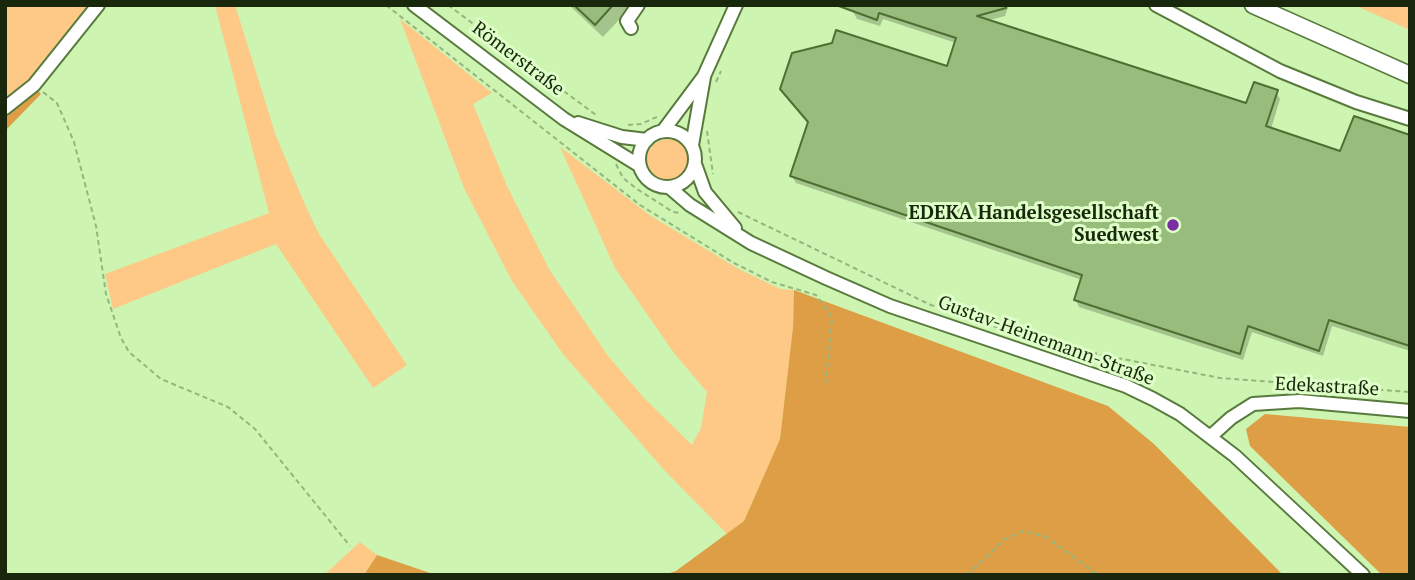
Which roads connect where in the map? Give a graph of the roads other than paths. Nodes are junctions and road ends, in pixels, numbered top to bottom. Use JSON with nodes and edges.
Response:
{"nodes":[{"id":1,"x":98,"y":5,"type":"edge"},
{"id":2,"x":414,"y":5,"type":"edge"},
{"id":3,"x":638,"y":5,"type":"edge"},
{"id":4,"x":736,"y":5,"type":"edge"},
{"id":5,"x":1156,"y":5,"type":"edge"},
{"id":6,"x":1253,"y":5,"type":"edge"},
{"id":7,"x":631,"y":28,"type":"dead end"},
{"id":8,"x":1317,"y":34,"type":"junction"},
{"id":9,"x":1410,"y":66,"type":"edge"},
{"id":10,"x":1410,"y":75,"type":"edge"},
{"id":11,"x":704,"y":76,"type":"junction"},
{"id":12,"x":5,"y":107,"type":"edge"},
{"id":13,"x":564,"y":119,"type":"junction"},
{"id":14,"x":1410,"y":119,"type":"edge"},
{"id":15,"x":663,"y":131,"type":"junction"},
{"id":16,"x":647,"y":140,"type":"junction"},
{"id":17,"x":692,"y":145,"type":"junction"},
{"id":18,"x":695,"y":163,"type":"junction"},
{"id":19,"x":640,"y":166,"type":"junction"},
{"id":20,"x":669,"y":187,"type":"junction"},
{"id":21,"x":751,"y":243,"type":"junction"},
{"id":22,"x":1410,"y":411,"type":"edge"},
{"id":23,"x":1211,"y":436,"type":"junction"},
{"id":24,"x":1363,"y":575,"type":"edge"}],
"edges":[{"from":1,"to":12,"type":"street"},
{"from":2,"to":13,"type":"street","name":"Römerstraße"},
{"from":3,"to":7,"type":"street"},
{"from":4,"to":11,"type":"street"},
{"from":5,"to":14,"type":"street"},
{"from":6,"to":8,"type":"main road"},
{"from":8,"to":9,"type":"main road"},
{"from":8,"to":10,"type":"main road"},
{"from":11,"to":15,"type":"street"},
{"from":11,"to":17,"type":"street"},
{"from":13,"to":16,"type":"street","name":"Römerstraße"},
{"from":13,"to":19,"type":"street","name":"Römerstraße"},
{"from":15,"to":16,"type":"street"},
{"from":15,"to":17,"type":"street"},
{"from":16,"to":19,"type":"street"},
{"from":17,"to":18,"type":"street"},
{"from":18,"to":20,"type":"street"},
{"from":18,"to":21,"type":"street","name":"Gustav-Heinemann-Straße"},
{"from":19,"to":20,"type":"street"},
{"from":20,"to":21,"type":"street","name":"Gustav-Heinemann-Straße"},
{"from":21,"to":23,"type":"street","name":"Gustav-Heinemann-Straße"},
{"from":22,"to":23,"type":"street","name":"Edekastraße"},
{"from":23,"to":24,"type":"street","name":"Gustav-Heinemann-Straße"}]}
